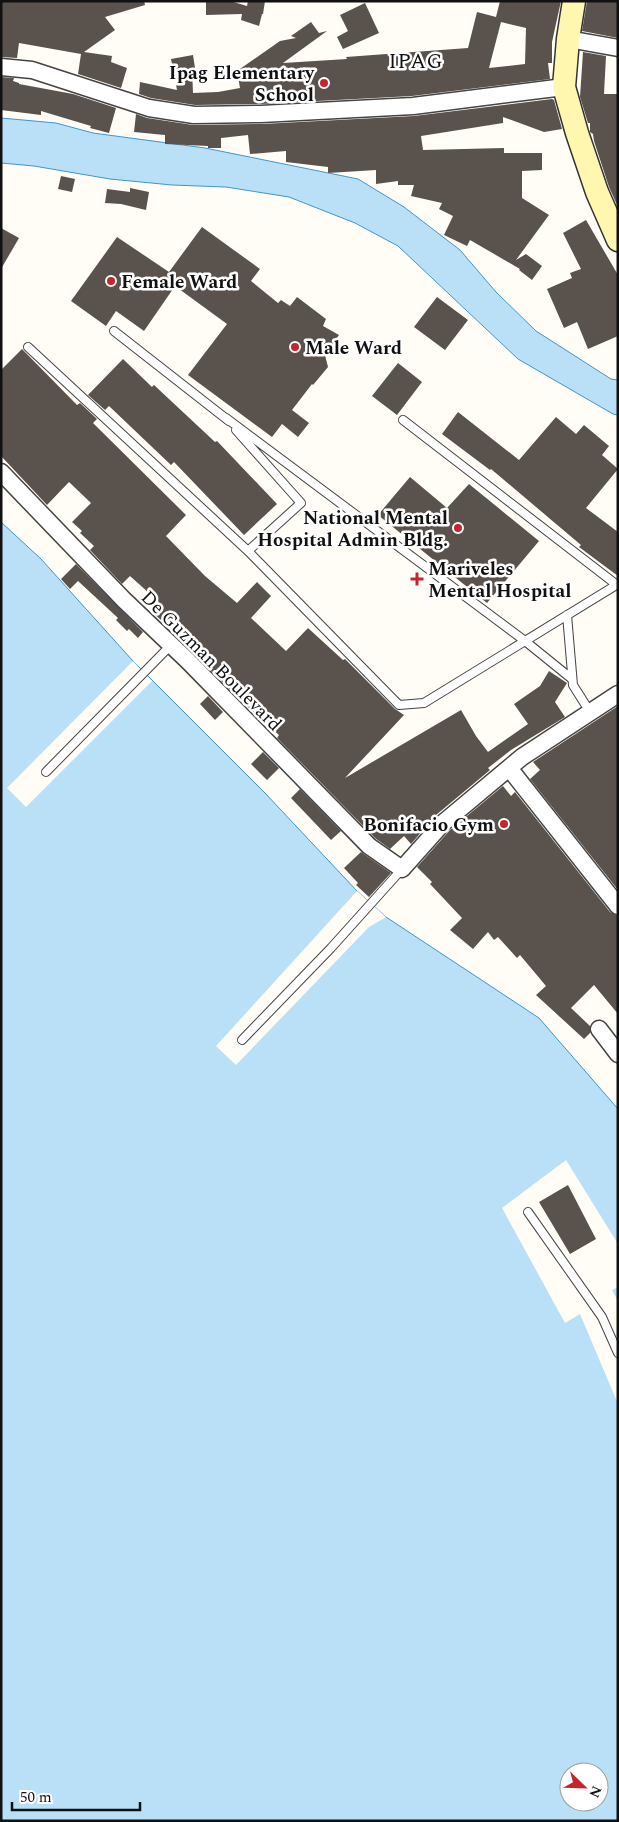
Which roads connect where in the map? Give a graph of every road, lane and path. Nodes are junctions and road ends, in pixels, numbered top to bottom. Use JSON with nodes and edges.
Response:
{"nodes":[{"id":1,"x":574,"y":1,"type":"edge"},
{"id":2,"x":568,"y":39,"type":"junction"},
{"id":3,"x":618,"y":48,"type":"edge"},
{"id":4,"x":1,"y":67,"type":"edge"},
{"id":5,"x":564,"y":87,"type":"junction"},
{"id":6,"x":618,"y":240,"type":"edge"},
{"id":7,"x":114,"y":331,"type":"dead end"},
{"id":8,"x":28,"y":347,"type":"dead end"},
{"id":9,"x":226,"y":418,"type":"junction"},
{"id":10,"x":403,"y":420,"type":"dead end"},
{"id":11,"x":1,"y":472,"type":"edge"},
{"id":12,"x":248,"y":550,"type":"junction"},
{"id":13,"x":617,"y":585,"type":"edge"},
{"id":14,"x":567,"y":615,"type":"junction"},
{"id":15,"x":525,"y":641,"type":"junction"},
{"id":16,"x":172,"y":646,"type":"junction"},
{"id":17,"x":572,"y":679,"type":"junction"},
{"id":18,"x":618,"y":694,"type":"edge"},
{"id":19,"x":590,"y":712,"type":"junction"},
{"id":20,"x":509,"y":768,"type":"junction"},
{"id":21,"x":46,"y":772,"type":"dead end"},
{"id":22,"x":402,"y":869,"type":"junction"},
{"id":23,"x":618,"y":906,"type":"edge"},
{"id":24,"x":599,"y":1029,"type":"dead end"},
{"id":25,"x":242,"y":1040,"type":"dead end"},
{"id":26,"x":618,"y":1054,"type":"edge"},
{"id":27,"x":528,"y":1212,"type":"dead end"},
{"id":28,"x":618,"y":1352,"type":"edge"}],
"edges":[{"from":1,"to":2,"type":"main road"},
{"from":2,"to":3,"type":"street"},
{"from":2,"to":5,"type":"main road"},
{"from":4,"to":5,"type":"street"},
{"from":5,"to":6,"type":"main road"},
{"from":7,"to":9,"type":"lane"},
{"from":8,"to":12,"type":"lane"},
{"from":9,"to":12,"type":"lane"},
{"from":9,"to":15,"type":"lane"},
{"from":10,"to":13,"type":"lane"},
{"from":11,"to":16,"type":"street","name":"De Guzman Boulevard"},
{"from":12,"to":15,"type":"lane"},
{"from":13,"to":14,"type":"lane"},
{"from":14,"to":15,"type":"lane"},
{"from":14,"to":17,"type":"lane"},
{"from":15,"to":17,"type":"lane"},
{"from":16,"to":21,"type":"lane"},
{"from":16,"to":22,"type":"street","name":"De Guzman Boulevard"},
{"from":17,"to":19,"type":"lane"},
{"from":18,"to":19,"type":"street"},
{"from":19,"to":20,"type":"street"},
{"from":20,"to":22,"type":"street"},
{"from":20,"to":23,"type":"street"},
{"from":22,"to":25,"type":"lane"},
{"from":24,"to":26,"type":"street"},
{"from":27,"to":28,"type":"lane"}]}
